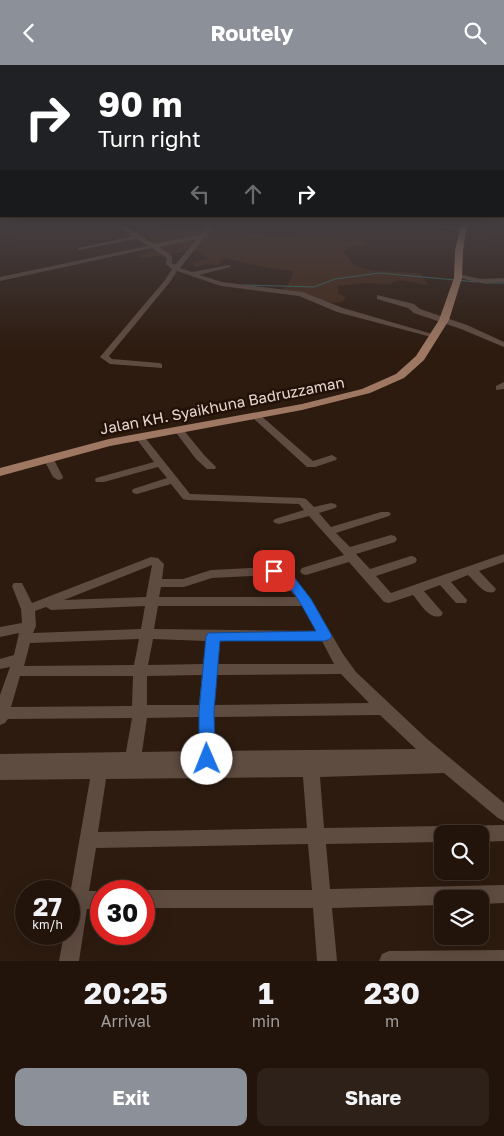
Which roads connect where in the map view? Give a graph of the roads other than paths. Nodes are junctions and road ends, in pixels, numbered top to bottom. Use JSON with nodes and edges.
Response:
{"nodes":[{"id":1,"x":68,"y":265,"type":"edge"},
{"id":2,"x":170,"y":265,"type":"edge"},
{"id":3,"x":179,"y":265,"type":"edge"},
{"id":4,"x":458,"y":265,"type":"edge"},
{"id":5,"x":228,"y":266,"type":"dead end"},
{"id":6,"x":176,"y":269,"type":"junction"},
{"id":7,"x":193,"y":274,"type":"junction"},
{"id":8,"x":0,"y":279,"type":"edge"},
{"id":9,"x":457,"y":279,"type":"junction"},
{"id":10,"x":504,"y":280,"type":"edge"},
{"id":11,"x":380,"y":297,"type":"dead end"},
{"id":12,"x":444,"y":319,"type":"junction"},
{"id":13,"x":435,"y":336,"type":"junction"},
{"id":14,"x":504,"y":345,"type":"edge"},
{"id":15,"x":160,"y":366,"type":"dead end"},
{"id":16,"x":256,"y":416,"type":"junction"},
{"id":17,"x":179,"y":430,"type":"junction"},
{"id":18,"x":140,"y":437,"type":"junction"},
{"id":19,"x":48,"y":458,"type":"junction"},
{"id":20,"x":332,"y":458,"type":"dead end"},
{"id":21,"x":160,"y":463,"type":"junction"},
{"id":22,"x":211,"y":467,"type":"dead end"},
{"id":23,"x":0,"y":473,"type":"edge"},
{"id":24,"x":58,"y":477,"type":"dead end"},
{"id":25,"x":100,"y":480,"type":"dead end"},
{"id":26,"x":174,"y":480,"type":"junction"},
{"id":27,"x":137,"y":491,"type":"dead end"},
{"id":28,"x":331,"y":506,"type":"dead end"},
{"id":29,"x":312,"y":512,"type":"junction"},
{"id":30,"x":385,"y":513,"type":"dead end"},
{"id":31,"x":279,"y":521,"type":"dead end"},
{"id":32,"x":329,"y":531,"type":"junction"},
{"id":33,"x":391,"y":539,"type":"dead end"},
{"id":34,"x":350,"y":554,"type":"junction"},
{"id":35,"x":411,"y":560,"type":"dead end"},
{"id":36,"x":503,"y":560,"type":"edge"},
{"id":37,"x":470,"y":570,"type":"junction"},
{"id":38,"x":306,"y":571,"type":"dead end"},
{"id":39,"x":368,"y":575,"type":"junction"},
{"id":40,"x":442,"y":580,"type":"junction"},
{"id":41,"x":154,"y":583,"type":"junction"},
{"id":42,"x":18,"y":586,"type":"dead end"},
{"id":43,"x":490,"y":589,"type":"dead end"},
{"id":44,"x":415,"y":590,"type":"junction"},
{"id":45,"x":461,"y":600,"type":"dead end"},
{"id":46,"x":152,"y":601,"type":"junction"},
{"id":47,"x":306,"y":603,"type":"junction"},
{"id":48,"x":34,"y":607,"type":"junction"},
{"id":49,"x":436,"y":613,"type":"dead end"},
{"id":50,"x":0,"y":631,"type":"edge"},
{"id":51,"x":26,"y":632,"type":"junction"},
{"id":52,"x":147,"y":634,"type":"junction"},
{"id":53,"x":325,"y":636,"type":"junction"},
{"id":54,"x":213,"y":637,"type":"junction"},
{"id":55,"x":0,"y":664,"type":"edge"},
{"id":56,"x":17,"y":665,"type":"junction"},
{"id":57,"x":140,"y":669,"type":"junction"},
{"id":58,"x":210,"y":669,"type":"junction"},
{"id":59,"x":345,"y":669,"type":"junction"},
{"id":60,"x":384,"y":709,"type":"junction"},
{"id":61,"x":206,"y":711,"type":"junction"},
{"id":62,"x":140,"y":713,"type":"junction"},
{"id":63,"x":1,"y":716,"type":"edge"},
{"id":64,"x":434,"y":755,"type":"junction"},
{"id":65,"x":0,"y":761,"type":"edge"},
{"id":66,"x":133,"y":761,"type":"junction"},
{"id":67,"x":312,"y":764,"type":"junction"},
{"id":68,"x":207,"y":765,"type":"junction"},
{"id":69,"x":100,"y":766,"type":"junction"},
{"id":70,"x":448,"y":766,"type":"junction"},
{"id":71,"x":0,"y":773,"type":"edge"},
{"id":72,"x":504,"y":813,"type":"edge"},
{"id":73,"x":489,"y":833,"type":"edge"},
{"id":74,"x":504,"y":833,"type":"edge"},
{"id":75,"x":434,"y":834,"type":"edge"},
{"id":76,"x":316,"y":837,"type":"junction"},
{"id":77,"x":88,"y":840,"type":"junction"},
{"id":78,"x":80,"y":888,"type":"edge"},
{"id":79,"x":504,"y":894,"type":"edge"},
{"id":80,"x":155,"y":899,"type":"edge"},
{"id":81,"x":320,"y":899,"type":"junction"},
{"id":82,"x":71,"y":945,"type":"edge"},
{"id":83,"x":504,"y":960,"type":"edge"},
{"id":84,"x":69,"y":961,"type":"edge"},
{"id":85,"x":327,"y":961,"type":"edge"},
{"id":86,"x":389,"y":961,"type":"edge"}],
"edges":[{"from":1,"to":8,"type":"street"},
{"from":2,"to":6,"type":"street"},
{"from":3,"to":6,"type":"street"},
{"from":4,"to":9,"type":"main road","name":"Jalan KH. Syaikhuna Badruzzaman"},
{"from":5,"to":7,"type":"street"},
{"from":6,"to":7,"type":"street"},
{"from":6,"to":15,"type":"street"},
{"from":7,"to":13,"type":"street"},
{"from":9,"to":10,"type":"street"},
{"from":9,"to":12,"type":"main road","name":"Jalan KH. Syaikhuna Badruzzaman"},
{"from":11,"to":12,"type":"street"},
{"from":12,"to":13,"type":"main road","name":"Jalan KH. Syaikhuna Badruzzaman"},
{"from":12,"to":14,"type":"street"},
{"from":13,"to":16,"type":"main road","name":"Jalan KH. Syaikhuna Badruzzaman"},
{"from":16,"to":17,"type":"main road","name":"Jalan KH. Syaikhuna Badruzzaman"},
{"from":16,"to":20,"type":"street"},
{"from":17,"to":18,"type":"main road","name":"Jalan KH. Syaikhuna Badruzzaman"},
{"from":17,"to":22,"type":"street"},
{"from":18,"to":19,"type":"main road","name":"Jalan KH. Syaikhuna Badruzzaman"},
{"from":18,"to":21,"type":"street"},
{"from":19,"to":23,"type":"main road","name":"Jalan KH. Syaikhuna Badruzzaman"},
{"from":19,"to":24,"type":"street"},
{"from":21,"to":25,"type":"street"},
{"from":21,"to":26,"type":"street"},
{"from":26,"to":27,"type":"street"},
{"from":26,"to":29,"type":"street"},
{"from":28,"to":29,"type":"street"},
{"from":29,"to":31,"type":"street"},
{"from":29,"to":32,"type":"street"},
{"from":30,"to":32,"type":"street"},
{"from":32,"to":34,"type":"street"},
{"from":33,"to":34,"type":"street"},
{"from":34,"to":38,"type":"street"},
{"from":34,"to":39,"type":"street"},
{"from":35,"to":39,"type":"street"},
{"from":36,"to":37,"type":"street"},
{"from":37,"to":40,"type":"street"},
{"from":37,"to":43,"type":"street"},
{"from":39,"to":44,"type":"street"},
{"from":40,"to":44,"type":"street"},
{"from":40,"to":45,"type":"street"},
{"from":41,"to":46,"type":"street"},
{"from":41,"to":47,"type":"street"},
{"from":41,"to":48,"type":"street"},
{"from":42,"to":48,"type":"street"},
{"from":44,"to":49,"type":"street"},
{"from":46,"to":47,"type":"street"},
{"from":46,"to":48,"type":"street"},
{"from":46,"to":52,"type":"street"},
{"from":47,"to":53,"type":"street"},
{"from":48,"to":51,"type":"street"},
{"from":50,"to":51,"type":"street"},
{"from":51,"to":52,"type":"street"},
{"from":51,"to":56,"type":"street"},
{"from":52,"to":54,"type":"street"},
{"from":52,"to":57,"type":"street"},
{"from":53,"to":54,"type":"street"},
{"from":53,"to":59,"type":"street"},
{"from":54,"to":58,"type":"street"},
{"from":55,"to":56,"type":"street"},
{"from":56,"to":57,"type":"street"},
{"from":56,"to":63,"type":"street"},
{"from":57,"to":58,"type":"street"},
{"from":57,"to":62,"type":"street"},
{"from":58,"to":59,"type":"street"},
{"from":58,"to":61,"type":"street"},
{"from":59,"to":60,"type":"street"},
{"from":60,"to":61,"type":"street"},
{"from":60,"to":64,"type":"street"},
{"from":61,"to":62,"type":"street"},
{"from":61,"to":68,"type":"street"},
{"from":62,"to":63,"type":"street"},
{"from":62,"to":66,"type":"street"},
{"from":64,"to":67,"type":"street"},
{"from":64,"to":70,"type":"street"},
{"from":65,"to":69,"type":"street"},
{"from":66,"to":68,"type":"street"},
{"from":66,"to":69,"type":"street"},
{"from":67,"to":68,"type":"street"},
{"from":67,"to":70,"type":"street"},
{"from":67,"to":76,"type":"street"},
{"from":68,"to":69,"type":"street"},
{"from":69,"to":71,"type":"street"},
{"from":69,"to":77,"type":"street"},
{"from":70,"to":72,"type":"street"},
{"from":73,"to":74,"type":"street"},
{"from":75,"to":76,"type":"street"},
{"from":76,"to":77,"type":"street"},
{"from":76,"to":81,"type":"street"},
{"from":77,"to":78,"type":"street"},
{"from":79,"to":81,"type":"street"},
{"from":80,"to":81,"type":"street"},
{"from":81,"to":85,"type":"street"},
{"from":82,"to":84,"type":"street"},
{"from":83,"to":86,"type":"street"}]}
